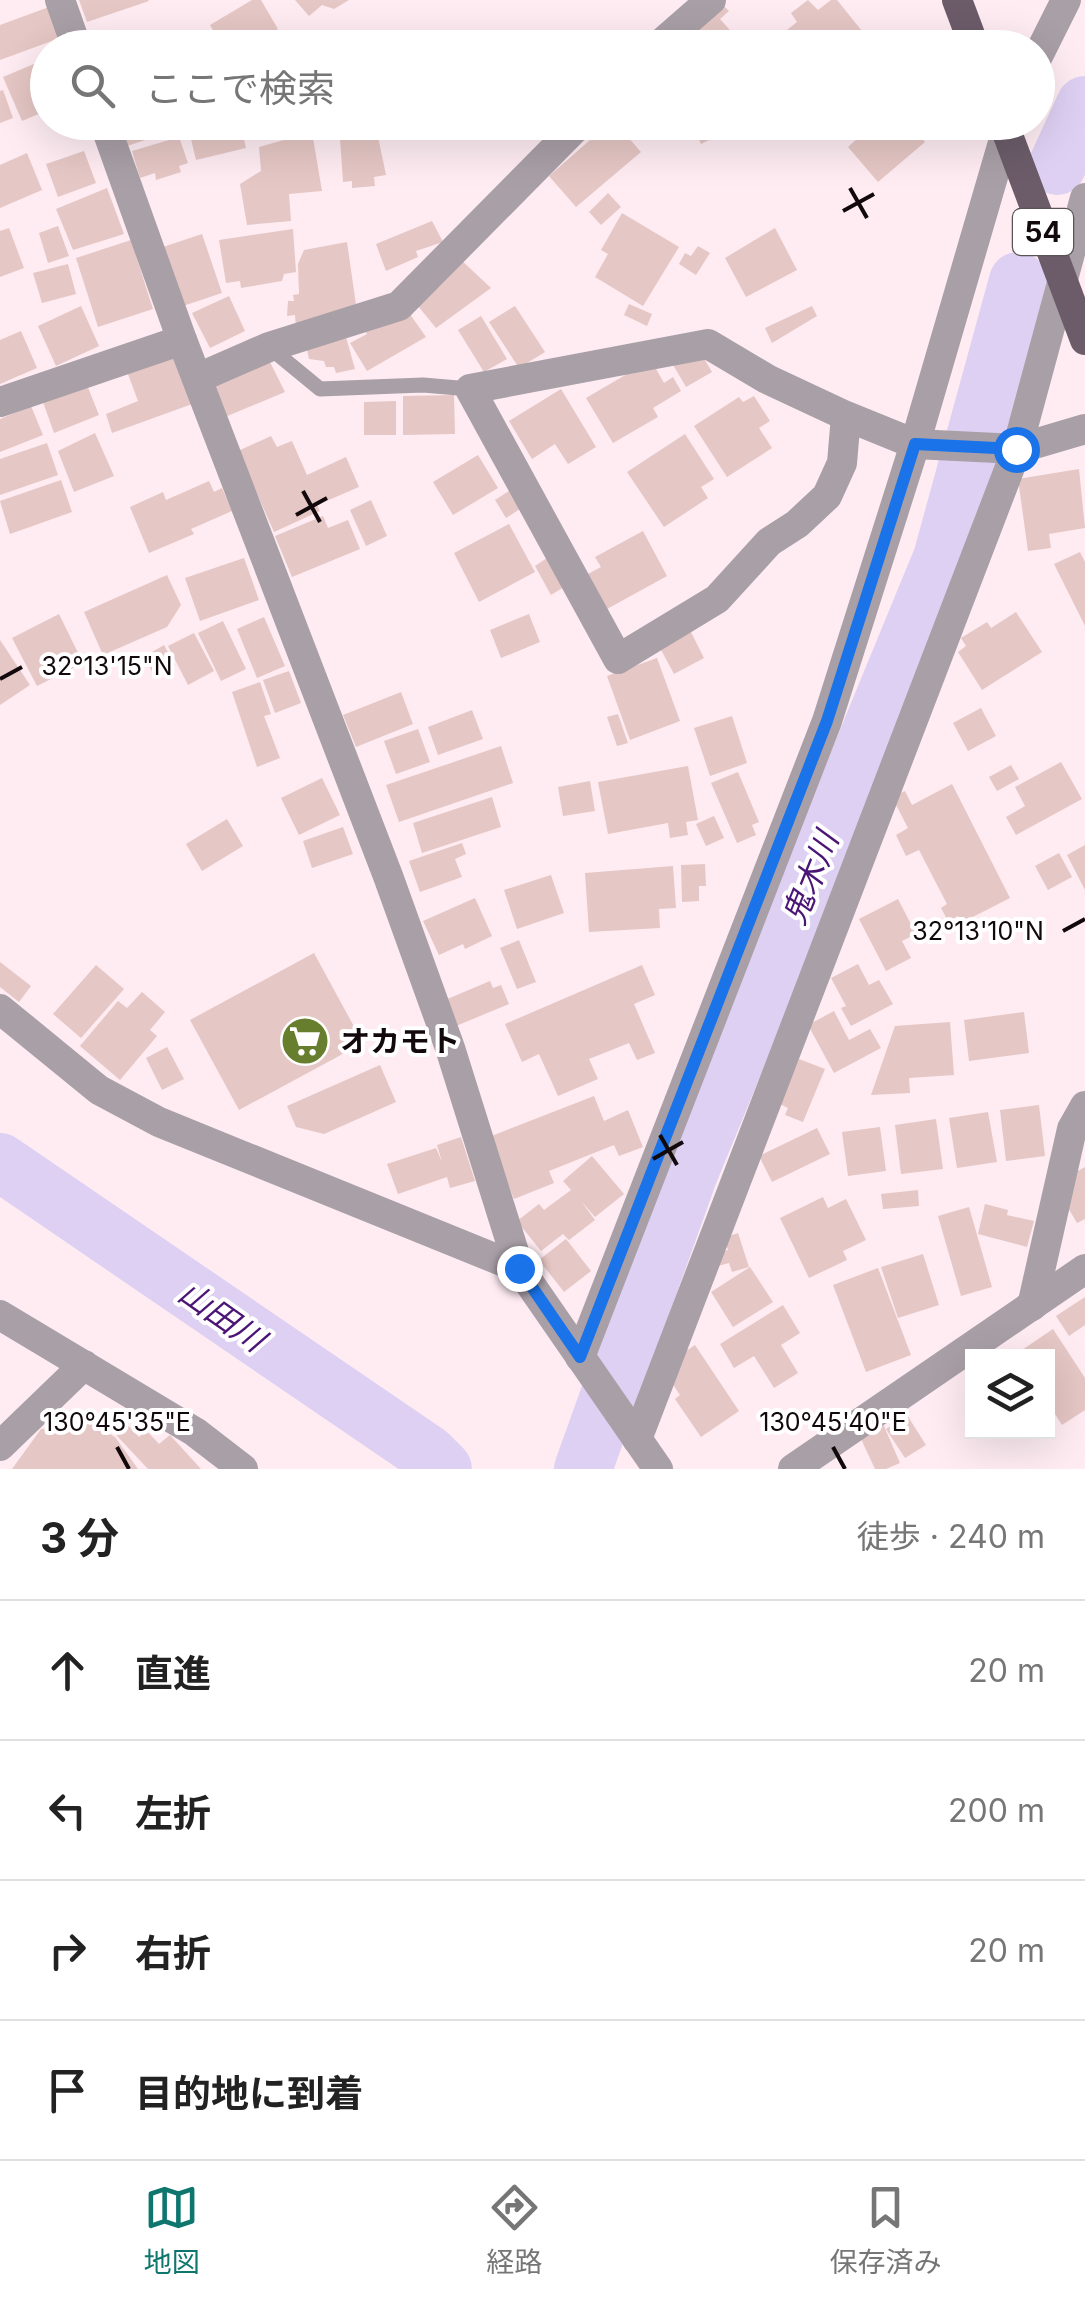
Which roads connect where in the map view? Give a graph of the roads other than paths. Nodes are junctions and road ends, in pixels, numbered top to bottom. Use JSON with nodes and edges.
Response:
{"nodes":[{"id":1,"x":60,"y":0,"type":"edge"},
{"id":2,"x":711,"y":0,"type":"edge"},
{"id":3,"x":957,"y":0,"type":"edge"},
{"id":4,"x":1066,"y":0,"type":"edge"},
{"id":5,"x":71,"y":30,"type":"edge"},
{"id":6,"x":677,"y":30,"type":"edge"},
{"id":7,"x":968,"y":30,"type":"edge"},
{"id":8,"x":1051,"y":30,"type":"edge"},
{"id":9,"x":110,"y":140,"type":"edge"},
{"id":10,"x":563,"y":140,"type":"edge"},
{"id":11,"x":1002,"y":140,"type":"edge"},
{"id":12,"x":1011,"y":140,"type":"edge"},
{"id":13,"x":1085,"y":198,"type":"edge"},
{"id":14,"x":1061,"y":279,"type":"junction"},
{"id":15,"x":182,"y":340,"type":"junction"},
{"id":16,"x":1085,"y":340,"type":"edge"},
{"id":17,"x":268,"y":346,"type":"junction"},
{"id":18,"x":198,"y":378,"type":"junction"},
{"id":19,"x":470,"y":389,"type":"junction"},
{"id":20,"x":0,"y":402,"type":"edge"},
{"id":21,"x":846,"y":416,"type":"junction"},
{"id":22,"x":1085,"y":429,"type":"edge"},
{"id":23,"x":915,"y":444,"type":"junction"},
{"id":24,"x":1016,"y":449,"type":"junction"},
{"id":25,"x":0,"y":1008,"type":"edge"},
{"id":26,"x":1085,"y":1106,"type":"edge"},
{"id":27,"x":519,"y":1268,"type":"junction"},
{"id":28,"x":1085,"y":1269,"type":"edge"},
{"id":29,"x":1032,"y":1306,"type":"junction"},
{"id":30,"x":0,"y":1315,"type":"edge"},
{"id":31,"x":580,"y":1357,"type":"junction"},
{"id":32,"x":84,"y":1365,"type":"junction"},
{"id":33,"x":637,"y":1439,"type":"junction"},
{"id":34,"x":0,"y":1446,"type":"edge"},
{"id":35,"x":242,"y":1469,"type":"edge"},
{"id":36,"x":658,"y":1469,"type":"edge"},
{"id":37,"x":793,"y":1469,"type":"edge"}],
"edges":[{"from":1,"to":5,"type":"street"},
{"from":2,"to":6,"type":"street"},
{"from":3,"to":7,"type":"main road"},
{"from":4,"to":8,"type":"street"},
{"from":9,"to":15,"type":"street"},
{"from":10,"to":17,"type":"street"},
{"from":11,"to":23,"type":"street"},
{"from":12,"to":14,"type":"main road","number":"54"},
{"from":13,"to":14,"type":"street"},
{"from":14,"to":16,"type":"main road","number":"54"},
{"from":14,"to":24,"type":"street"},
{"from":15,"to":18,"type":"street"},
{"from":15,"to":20,"type":"street"},
{"from":17,"to":18,"type":"street"},
{"from":17,"to":19,"type":"lane"},
{"from":18,"to":27,"type":"street"},
{"from":19,"to":21,"type":"street"},
{"from":19,"to":21,"type":"street"},
{"from":21,"to":23,"type":"street"},
{"from":22,"to":24,"type":"street"},
{"from":23,"to":24,"type":"street"},
{"from":23,"to":31,"type":"street"},
{"from":24,"to":33,"type":"street"},
{"from":25,"to":27,"type":"street"},
{"from":26,"to":29,"type":"street"},
{"from":27,"to":31,"type":"street"},
{"from":28,"to":29,"type":"street"},
{"from":29,"to":37,"type":"street"},
{"from":30,"to":32,"type":"street"},
{"from":31,"to":33,"type":"street"},
{"from":32,"to":34,"type":"street"},
{"from":32,"to":35,"type":"street"},
{"from":33,"to":36,"type":"street"}]}
